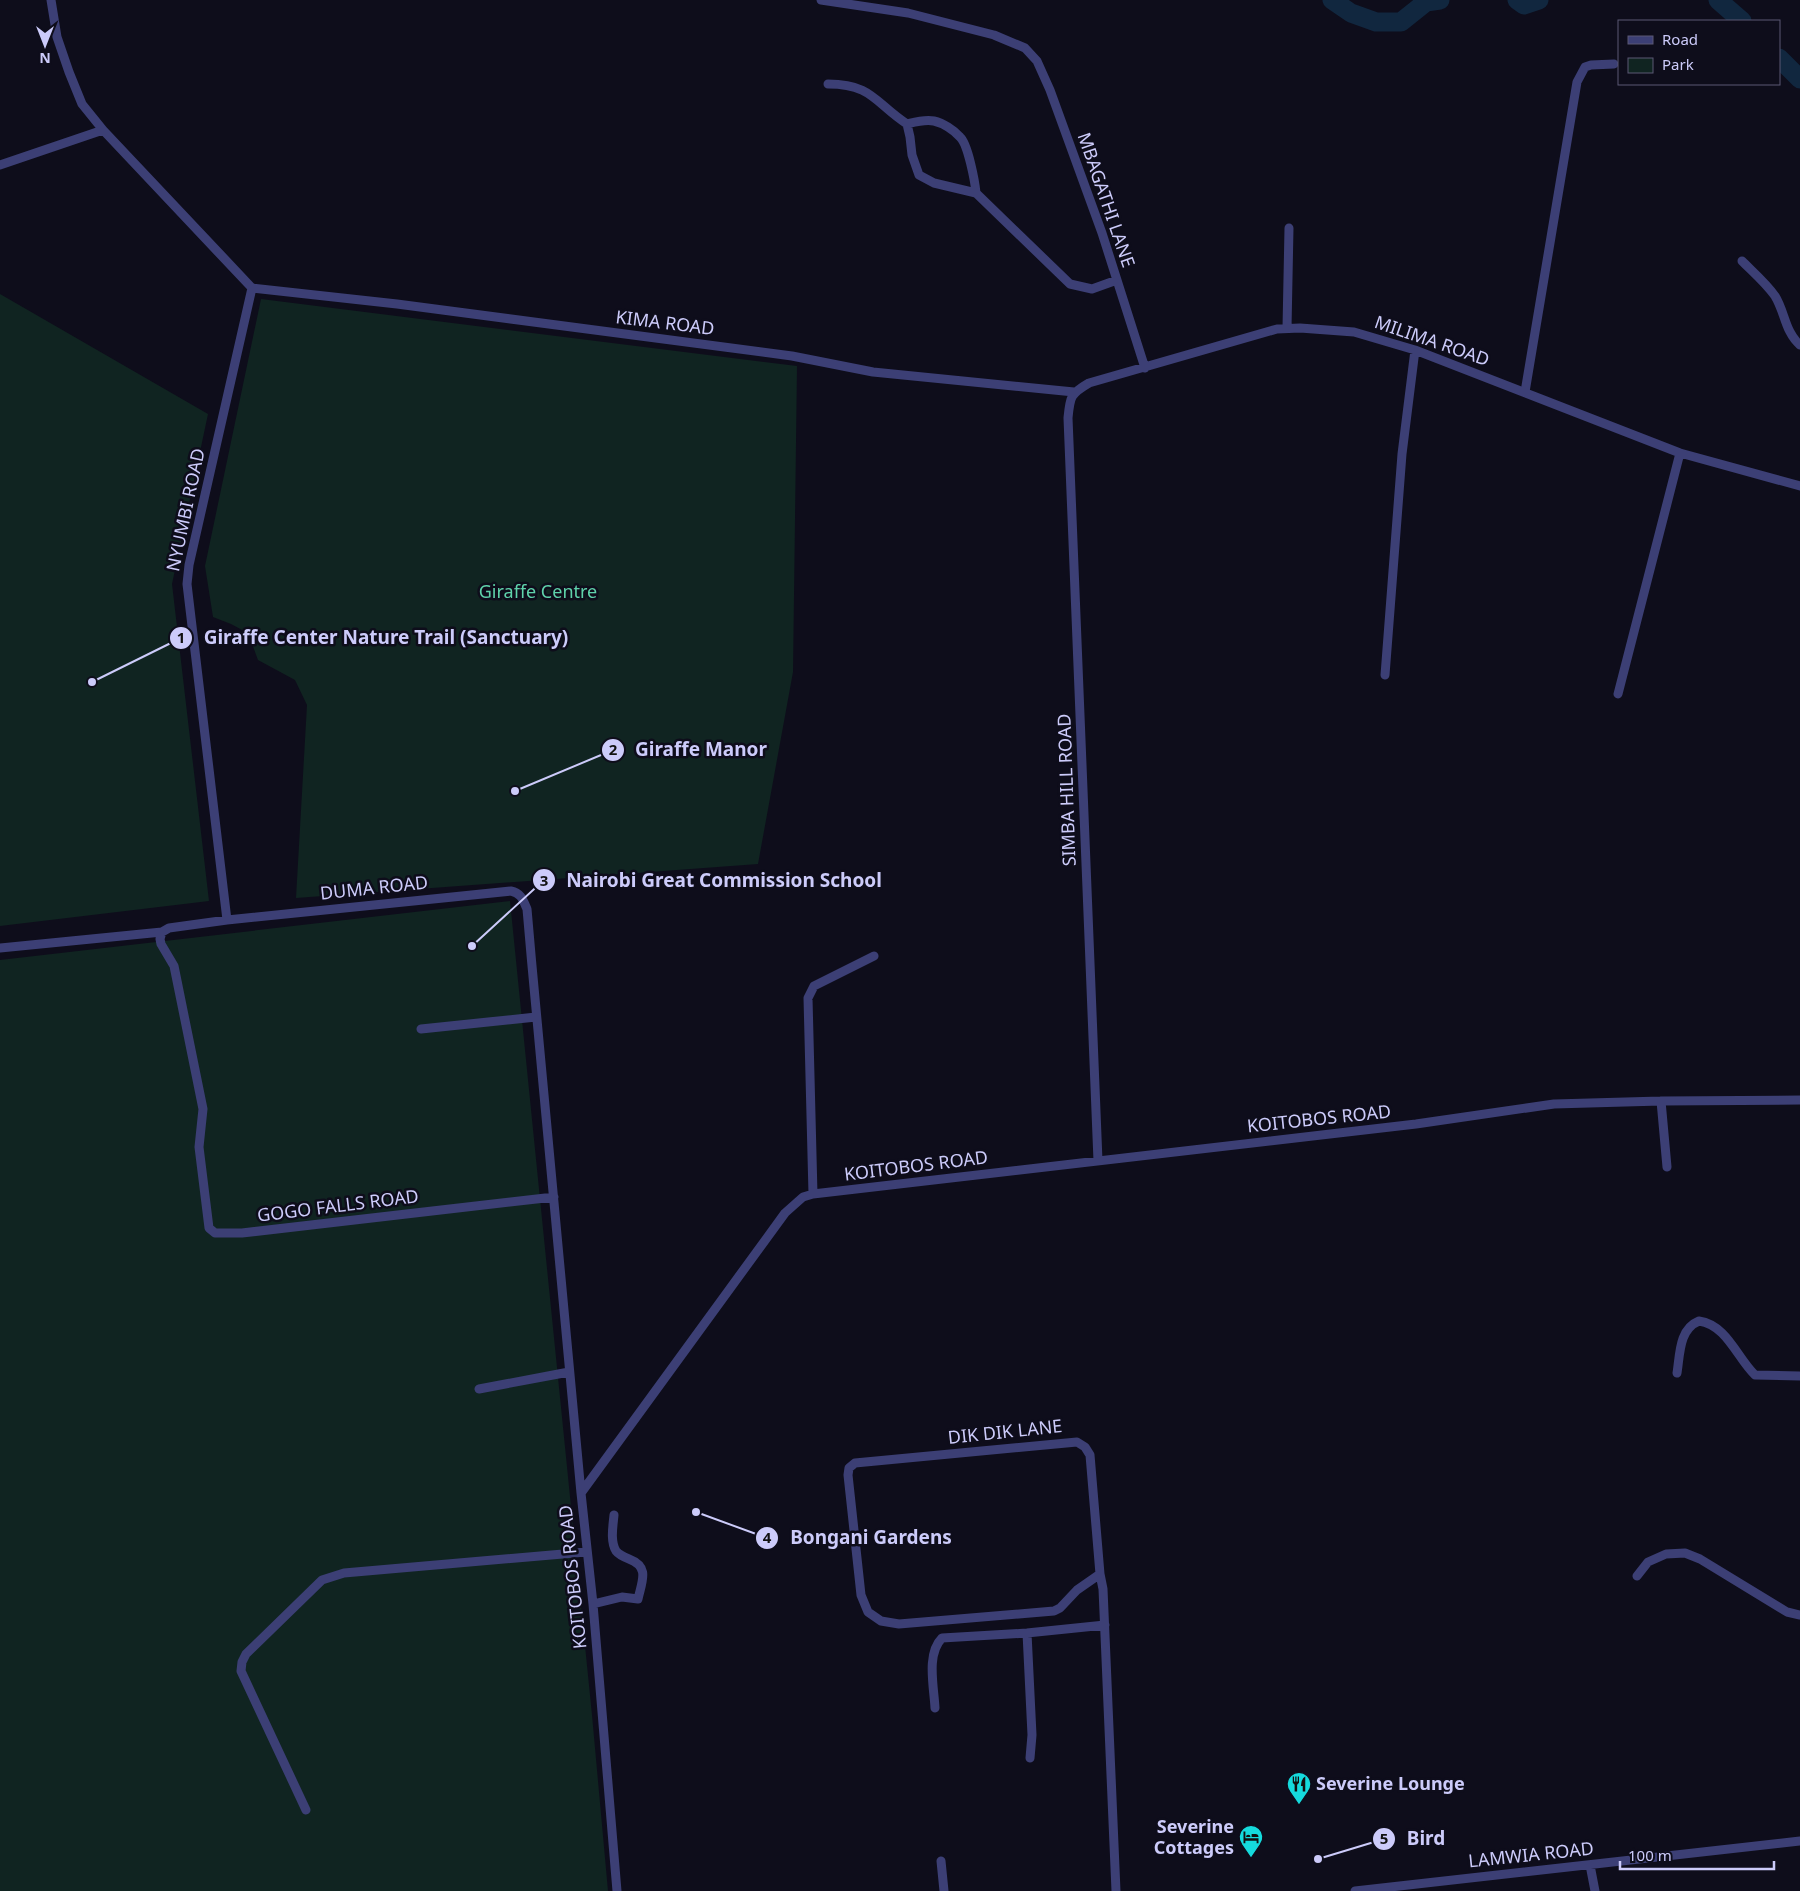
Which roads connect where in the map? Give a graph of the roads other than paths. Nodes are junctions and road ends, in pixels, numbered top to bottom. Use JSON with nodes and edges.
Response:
{"nodes":[{"id":1,"x":51,"y":0,"type":"edge"},
{"id":2,"x":821,"y":0,"type":"edge"},
{"id":3,"x":1614,"y":64,"type":"dead end"},
{"id":4,"x":828,"y":84,"type":"dead end"},
{"id":5,"x":906,"y":124,"type":"junction"},
{"id":6,"x":103,"y":130,"type":"junction"},
{"id":7,"x":0,"y":166,"type":"edge"},
{"id":8,"x":976,"y":193,"type":"junction"},
{"id":9,"x":1290,"y":228,"type":"dead end"},
{"id":10,"x":1742,"y":261,"type":"dead end"},
{"id":11,"x":1117,"y":280,"type":"junction"},
{"id":12,"x":252,"y":288,"type":"junction"},
{"id":13,"x":1287,"y":328,"type":"junction"},
{"id":14,"x":1800,"y":345,"type":"edge"},
{"id":15,"x":1415,"y":350,"type":"junction"},
{"id":16,"x":1145,"y":368,"type":"junction"},
{"id":17,"x":1074,"y":392,"type":"junction"},
{"id":18,"x":1526,"y":392,"type":"junction"},
{"id":19,"x":1680,"y":453,"type":"junction"},
{"id":20,"x":1800,"y":486,"type":"edge"},
{"id":21,"x":1384,"y":675,"type":"dead end"},
{"id":22,"x":1618,"y":694,"type":"dead end"},
{"id":23,"x":227,"y":920,"type":"junction"},
{"id":24,"x":162,"y":932,"type":"junction"},
{"id":25,"x":0,"y":948,"type":"edge"},
{"id":26,"x":874,"y":956,"type":"dead end"},
{"id":27,"x":536,"y":1017,"type":"junction"},
{"id":28,"x":421,"y":1029,"type":"dead end"},
{"id":29,"x":1800,"y":1100,"type":"edge"},
{"id":30,"x":1660,"y":1101,"type":"junction"},
{"id":31,"x":1098,"y":1161,"type":"junction"},
{"id":32,"x":1667,"y":1167,"type":"dead end"},
{"id":33,"x":813,"y":1194,"type":"junction"},
{"id":34,"x":554,"y":1197,"type":"junction"},
{"id":35,"x":569,"y":1372,"type":"junction"},
{"id":36,"x":1677,"y":1373,"type":"dead end"},
{"id":37,"x":1800,"y":1376,"type":"edge"},
{"id":38,"x":479,"y":1389,"type":"dead end"},
{"id":39,"x":581,"y":1493,"type":"junction"},
{"id":40,"x":614,"y":1515,"type":"dead end"},
{"id":41,"x":586,"y":1552,"type":"junction"},
{"id":42,"x":1100,"y":1574,"type":"junction"},
{"id":43,"x":1637,"y":1576,"type":"dead end"},
{"id":44,"x":593,"y":1604,"type":"junction"},
{"id":45,"x":1800,"y":1614,"type":"edge"},
{"id":46,"x":1105,"y":1625,"type":"junction"},
{"id":47,"x":1027,"y":1633,"type":"junction"},
{"id":48,"x":935,"y":1708,"type":"dead end"},
{"id":49,"x":1030,"y":1758,"type":"dead end"},
{"id":50,"x":306,"y":1810,"type":"dead end"},
{"id":51,"x":1800,"y":1841,"type":"edge"},
{"id":52,"x":941,"y":1861,"type":"dead end"},
{"id":53,"x":1590,"y":1865,"type":"junction"},
{"id":54,"x":617,"y":1891,"type":"edge"},
{"id":55,"x":944,"y":1891,"type":"edge"},
{"id":56,"x":1116,"y":1891,"type":"edge"},
{"id":57,"x":1355,"y":1891,"type":"edge"},
{"id":58,"x":1594,"y":1891,"type":"edge"}],
"edges":[{"from":1,"to":6,"type":"street"},
{"from":2,"to":11,"type":"street","name":"MBAGATHI LANE"},
{"from":3,"to":18,"type":"street"},
{"from":4,"to":5,"type":"street"},
{"from":5,"to":8,"type":"street"},
{"from":5,"to":8,"type":"street"},
{"from":6,"to":7,"type":"street"},
{"from":6,"to":12,"type":"street"},
{"from":8,"to":11,"type":"street"},
{"from":9,"to":13,"type":"street"},
{"from":10,"to":14,"type":"street"},
{"from":11,"to":16,"type":"street","name":"MBAGATHI LANE"},
{"from":12,"to":17,"type":"street","name":"KIMA ROAD"},
{"from":12,"to":23,"type":"street","name":"NYUMBI ROAD"},
{"from":13,"to":15,"type":"street","name":"MILIMA ROAD"},
{"from":13,"to":16,"type":"street","name":"MILIMA ROAD"},
{"from":15,"to":18,"type":"street","name":"MILIMA ROAD"},
{"from":15,"to":21,"type":"street"},
{"from":16,"to":17,"type":"street","name":"MILIMA ROAD"},
{"from":17,"to":31,"type":"street","name":"SIMBA HILL ROAD"},
{"from":18,"to":19,"type":"street","name":"MILIMA ROAD"},
{"from":19,"to":20,"type":"street","name":"MILIMA ROAD"},
{"from":19,"to":22,"type":"street"},
{"from":23,"to":24,"type":"street","name":"DUMA ROAD"},
{"from":23,"to":27,"type":"street","name":"DUMA ROAD"},
{"from":24,"to":25,"type":"street","name":"DUMA ROAD"},
{"from":24,"to":34,"type":"street","name":"GOGO FALLS ROAD"},
{"from":26,"to":33,"type":"street"},
{"from":27,"to":28,"type":"street"},
{"from":27,"to":34,"type":"street"},
{"from":29,"to":30,"type":"street","name":"KOITOBOS ROAD"},
{"from":30,"to":31,"type":"street","name":"KOITOBOS ROAD"},
{"from":30,"to":32,"type":"street"},
{"from":31,"to":33,"type":"street","name":"KOITOBOS ROAD"},
{"from":33,"to":39,"type":"street","name":"KOITOBOS ROAD"},
{"from":34,"to":35,"type":"street"},
{"from":35,"to":38,"type":"street"},
{"from":35,"to":39,"type":"street"},
{"from":36,"to":37,"type":"street"},
{"from":39,"to":41,"type":"street","name":"KOITOBOS ROAD"},
{"from":40,"to":44,"type":"street"},
{"from":41,"to":44,"type":"street","name":"KOITOBOS ROAD"},
{"from":41,"to":50,"type":"street"},
{"from":42,"to":42,"type":"street","name":"DIK DIK LANE"},
{"from":42,"to":46,"type":"street","name":"DIK DIK LANE"},
{"from":43,"to":45,"type":"street"},
{"from":44,"to":54,"type":"street","name":"KOITOBOS ROAD"},
{"from":46,"to":47,"type":"street"},
{"from":46,"to":56,"type":"street","name":"DIK DIK LANE"},
{"from":47,"to":48,"type":"street"},
{"from":47,"to":49,"type":"street"},
{"from":51,"to":53,"type":"street","name":"LAMWIA ROAD"},
{"from":52,"to":55,"type":"street"},
{"from":53,"to":57,"type":"street","name":"LAMWIA ROAD"},
{"from":53,"to":58,"type":"street"}]}
